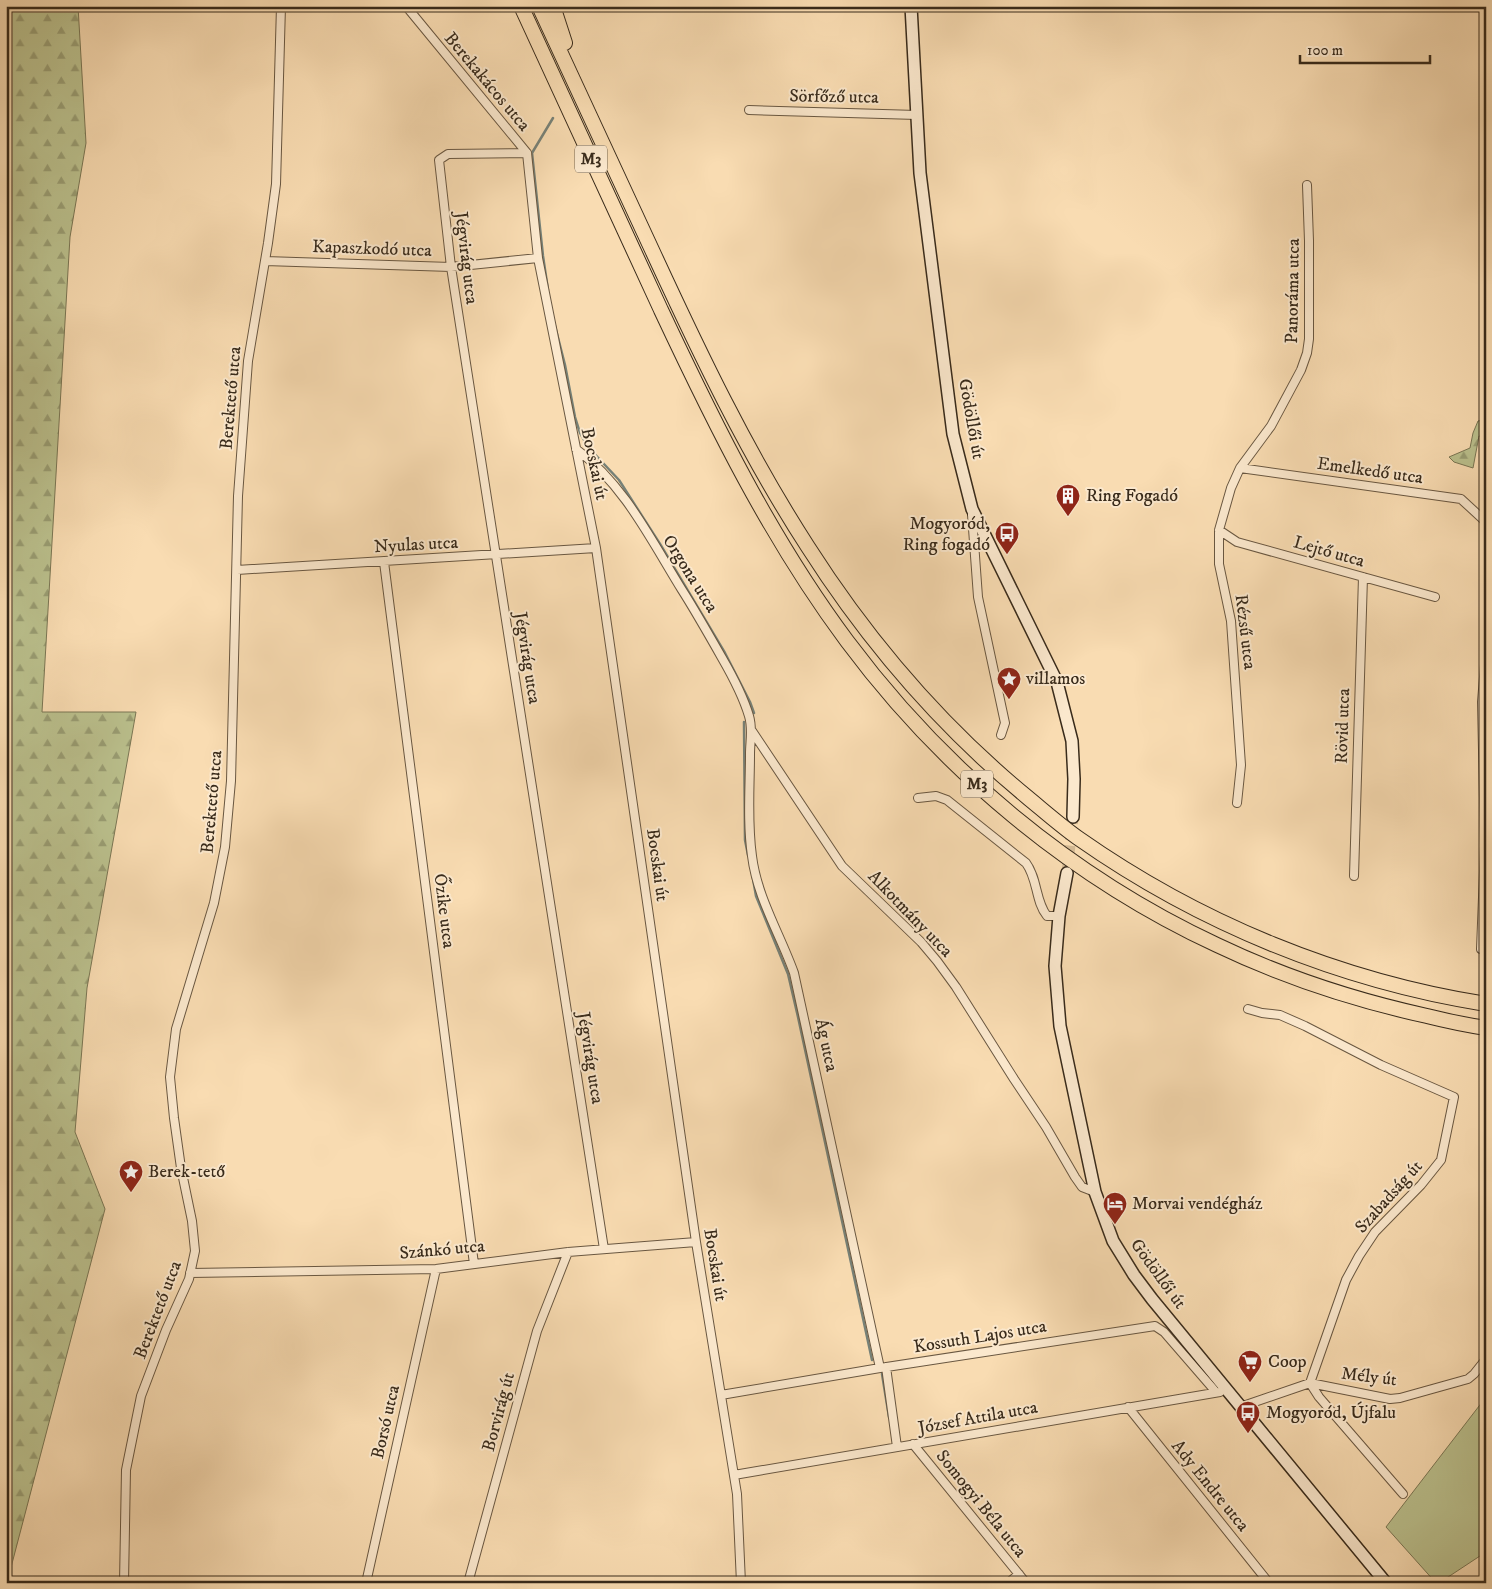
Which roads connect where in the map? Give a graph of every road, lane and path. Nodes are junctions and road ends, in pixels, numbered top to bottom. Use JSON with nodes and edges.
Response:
{"nodes":[{"id":1,"x":282,"y":6,"type":"edge"},
{"id":2,"x":406,"y":6,"type":"edge"},
{"id":3,"x":521,"y":6,"type":"edge"},
{"id":4,"x":539,"y":6,"type":"edge"},
{"id":5,"x":552,"y":6,"type":"edge"},
{"id":6,"x":911,"y":6,"type":"edge"},
{"id":7,"x":584,"y":103,"type":"junction"},
{"id":8,"x":749,"y":110,"type":"dead end"},
{"id":9,"x":917,"y":115,"type":"junction"},
{"id":10,"x":527,"y":153,"type":"junction"},
{"id":11,"x":1307,"y":185,"type":"dead end"},
{"id":12,"x":538,"y":258,"type":"junction"},
{"id":13,"x":265,"y":261,"type":"junction"},
{"id":14,"x":451,"y":267,"type":"junction"},
{"id":15,"x":576,"y":449,"type":"junction"},
{"id":16,"x":1240,"y":468,"type":"junction"},
{"id":17,"x":972,"y":509,"type":"junction"},
{"id":18,"x":1486,"y":522,"type":"edge"},
{"id":19,"x":1219,"y":530,"type":"junction"},
{"id":20,"x":596,"y":548,"type":"junction"},
{"id":21,"x":496,"y":555,"type":"junction"},
{"id":22,"x":384,"y":562,"type":"junction"},
{"id":23,"x":237,"y":570,"type":"junction"},
{"id":24,"x":1363,"y":577,"type":"junction"},
{"id":25,"x":1435,"y":598,"type":"dead end"},
{"id":26,"x":1486,"y":652,"type":"edge"},
{"id":27,"x":752,"y":731,"type":"junction"},
{"id":28,"x":1001,"y":735,"type":"dead end"},
{"id":29,"x":918,"y":798,"type":"dead end"},
{"id":30,"x":1237,"y":803,"type":"dead end"},
{"id":31,"x":1073,"y":817,"type":"tunnel mouth"},
{"id":32,"x":1067,"y":873,"type":"tunnel mouth"},
{"id":33,"x":1354,"y":876,"type":"dead end"},
{"id":34,"x":1058,"y":916,"type":"junction"},
{"id":35,"x":1483,"y":949,"type":"edge"},
{"id":36,"x":1486,"y":1004,"type":"edge"},
{"id":37,"x":1248,"y":1009,"type":"dead end"},
{"id":38,"x":1486,"y":1028,"type":"edge"},
{"id":39,"x":1095,"y":1192,"type":"junction"},
{"id":40,"x":696,"y":1242,"type":"junction"},
{"id":41,"x":604,"y":1249,"type":"junction"},
{"id":42,"x":568,"y":1252,"type":"junction"},
{"id":43,"x":474,"y":1264,"type":"junction"},
{"id":44,"x":436,"y":1268,"type":"junction"},
{"id":45,"x":190,"y":1273,"type":"junction"},
{"id":46,"x":1486,"y":1359,"type":"edge"},
{"id":47,"x":883,"y":1368,"type":"junction"},
{"id":48,"x":1310,"y":1384,"type":"junction"},
{"id":49,"x":1221,"y":1391,"type":"junction"},
{"id":50,"x":721,"y":1395,"type":"junction"},
{"id":51,"x":1128,"y":1407,"type":"junction"},
{"id":52,"x":1240,"y":1407,"type":"junction"},
{"id":53,"x":913,"y":1444,"type":"junction"},
{"id":54,"x":897,"y":1447,"type":"junction"},
{"id":55,"x":734,"y":1475,"type":"junction"},
{"id":56,"x":1403,"y":1494,"type":"dead end"},
{"id":57,"x":1019,"y":1574,"type":"junction"},
{"id":58,"x":124,"y":1583,"type":"edge"},
{"id":59,"x":366,"y":1583,"type":"edge"},
{"id":60,"x":468,"y":1583,"type":"edge"},
{"id":61,"x":741,"y":1583,"type":"edge"},
{"id":62,"x":1008,"y":1583,"type":"edge"},
{"id":63,"x":1026,"y":1583,"type":"edge"},
{"id":64,"x":1269,"y":1583,"type":"edge"},
{"id":65,"x":1386,"y":1583,"type":"edge"}],
"edges":[{"from":1,"to":13,"type":"street","name":"Berektető utca"},
{"from":2,"to":10,"type":"street","name":"Berekakácos utca"},
{"from":3,"to":38,"type":"highway","number":"M3"},
{"from":4,"to":7,"type":"highway","number":"M3"},
{"from":5,"to":7,"type":"highway"},
{"from":6,"to":9,"type":"main road","name":"Gödöllői út"},
{"from":7,"to":36,"type":"highway","number":"M3"},
{"from":8,"to":9,"type":"street","name":"Sörfőző utca"},
{"from":9,"to":17,"type":"main road","name":"Gödöllői út"},
{"from":10,"to":12,"type":"street","name":"Bocskai út"},
{"from":10,"to":14,"type":"street","name":"Jégvirág utca"},
{"from":11,"to":16,"type":"street","name":"Panoráma utca"},
{"from":12,"to":14,"type":"street","name":"Kapaszkodó utca"},
{"from":12,"to":15,"type":"street","name":"Bocskai út"},
{"from":13,"to":14,"type":"street","name":"Kapaszkodó utca"},
{"from":13,"to":23,"type":"street","name":"Berektető utca"},
{"from":14,"to":21,"type":"street","name":"Jégvirág utca"},
{"from":15,"to":20,"type":"street","name":"Bocskai út"},
{"from":15,"to":27,"type":"street","name":"Orgona utca"},
{"from":16,"to":18,"type":"street","name":"Emelkedő utca"},
{"from":16,"to":19,"type":"street","name":"Rézsű utca"},
{"from":17,"to":28,"type":"street"},
{"from":17,"to":31,"type":"main road","name":"Gödöllői út"},
{"from":19,"to":24,"type":"street","name":"Lejtő utca"},
{"from":19,"to":30,"type":"street","name":"Rézsű utca"},
{"from":20,"to":21,"type":"street","name":"Nyulas utca"},
{"from":20,"to":40,"type":"street","name":"Bocskai út"},
{"from":21,"to":22,"type":"street","name":"Nyulas utca"},
{"from":21,"to":41,"type":"street","name":"Jégvirág utca"},
{"from":22,"to":23,"type":"street","name":"Nyulas utca"},
{"from":22,"to":43,"type":"street","name":"Őzike utca"},
{"from":23,"to":45,"type":"street","name":"Berektető utca"},
{"from":24,"to":25,"type":"street","name":"Lejtő utca"},
{"from":24,"to":33,"type":"street","name":"Rövid utca"},
{"from":26,"to":35,"type":"street"},
{"from":27,"to":39,"type":"street","name":"Alkotmány utca"},
{"from":27,"to":47,"type":"street","name":"Ág utca"},
{"from":29,"to":34,"type":"street"},
{"from":32,"to":34,"type":"main road","name":"Gödöllői út"},
{"from":34,"to":39,"type":"main road","name":"Gödöllői út"},
{"from":37,"to":48,"type":"street","name":"Szabadság út"},
{"from":39,"to":49,"type":"main road","name":"Gödöllői út"},
{"from":40,"to":41,"type":"street","name":"Szánkó utca"},
{"from":40,"to":50,"type":"street","name":"Bocskai út"},
{"from":41,"to":42,"type":"street","name":"Szánkó utca"},
{"from":42,"to":43,"type":"street","name":"Szánkó utca"},
{"from":42,"to":60,"type":"street","name":"Borvirág út"},
{"from":43,"to":44,"type":"street","name":"Szánkó utca"},
{"from":44,"to":45,"type":"street","name":"Szánkó utca"},
{"from":44,"to":59,"type":"street","name":"Borsó utca"},
{"from":45,"to":58,"type":"street","name":"Berektető utca"},
{"from":46,"to":48,"type":"street","name":"Mély út"},
{"from":47,"to":49,"type":"street","name":"Kossuth Lajos utca"},
{"from":47,"to":50,"type":"street","name":"Kossuth Lajos utca"},
{"from":47,"to":54,"type":"street","name":"Ág utca"},
{"from":48,"to":52,"type":"street","name":"Mély út"},
{"from":48,"to":56,"type":"street"},
{"from":49,"to":51,"type":"street","name":"József Attila utca"},
{"from":49,"to":52,"type":"main road","name":"Gödöllői út"},
{"from":50,"to":55,"type":"street","name":"Bocskai út"},
{"from":51,"to":53,"type":"street","name":"József Attila utca"},
{"from":51,"to":64,"type":"street","name":"Ady Endre utca"},
{"from":52,"to":65,"type":"main road","name":"Gödöllői út"},
{"from":53,"to":54,"type":"street","name":"József Attila utca"},
{"from":53,"to":57,"type":"street","name":"Somogyi Béla utca"},
{"from":54,"to":55,"type":"street","name":"József Attila utca"},
{"from":55,"to":61,"type":"street","name":"Bocskai út"},
{"from":57,"to":62,"type":"street"},
{"from":57,"to":63,"type":"street","name":"Somogyi Béla utca"}]}
